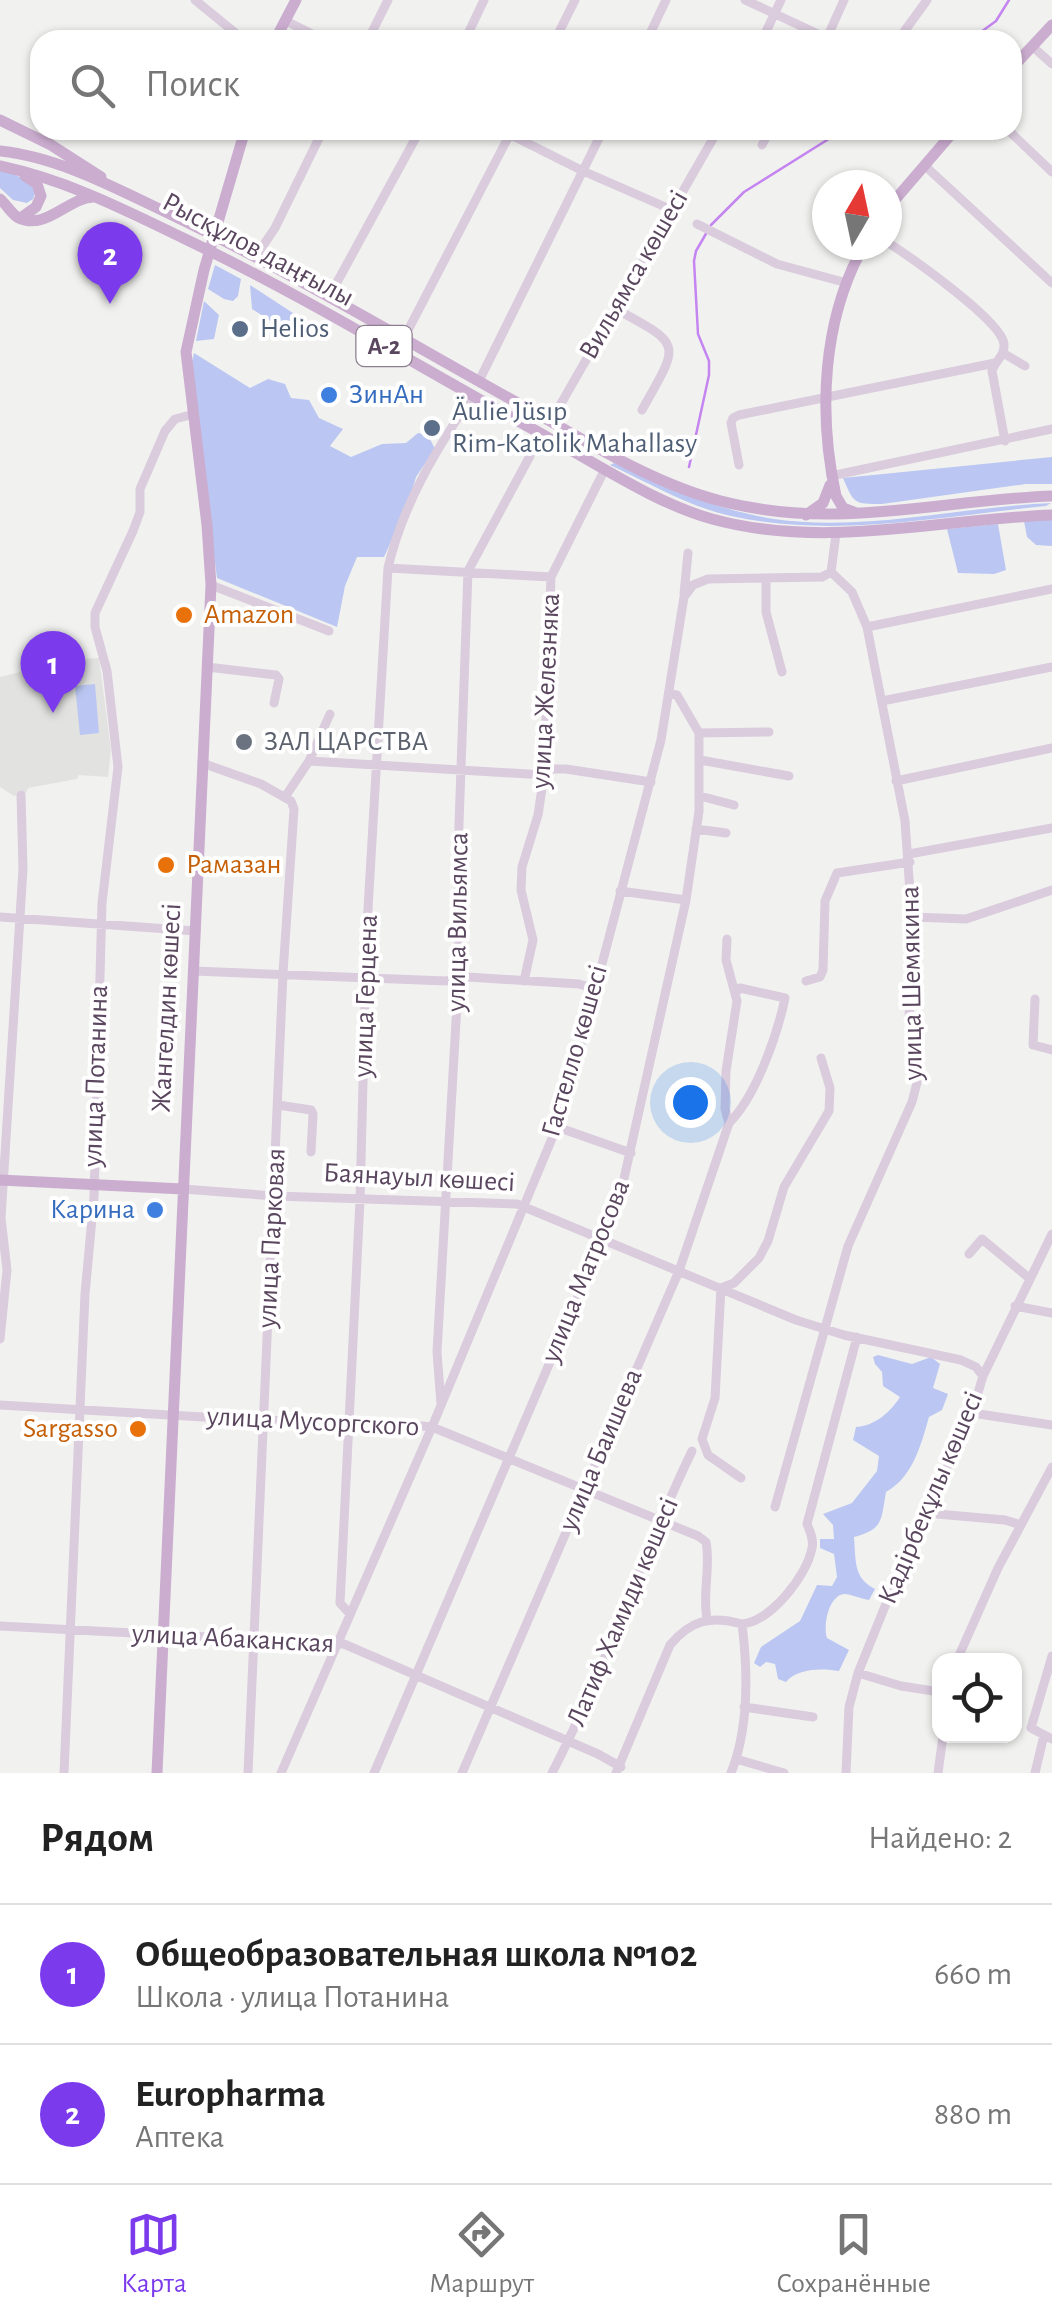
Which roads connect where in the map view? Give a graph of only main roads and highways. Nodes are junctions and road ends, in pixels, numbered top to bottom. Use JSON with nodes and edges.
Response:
{"nodes":[{"id":1,"x":296,"y":0,"type":"edge"},
{"id":2,"x":1052,"y":25,"type":"edge"},
{"id":3,"x":281,"y":30,"type":"edge"},
{"id":4,"x":1022,"y":57,"type":"edge"},
{"id":5,"x":0,"y":120,"type":"edge"},
{"id":6,"x":30,"y":134,"type":"edge"},
{"id":7,"x":42,"y":140,"type":"edge"},
{"id":8,"x":242,"y":140,"type":"edge"},
{"id":9,"x":946,"y":140,"type":"edge"},
{"id":10,"x":0,"y":152,"type":"edge"},
{"id":11,"x":6,"y":168,"type":"edge"},
{"id":12,"x":902,"y":191,"type":"edge"},
{"id":13,"x":125,"y":192,"type":"junction"},
{"id":14,"x":97,"y":197,"type":"junction"},
{"id":15,"x":0,"y":199,"type":"edge"},
{"id":16,"x":22,"y":218,"type":"junction"},
{"id":17,"x":215,"y":235,"type":"junction"},
{"id":18,"x":210,"y":250,"type":"junction"},
{"id":19,"x":857,"y":260,"type":"edge"},
{"id":20,"x":338,"y":320,"type":"junction"},
{"id":21,"x":404,"y":338,"type":"junction"},
{"id":22,"x":435,"y":375,"type":"junction"},
{"id":23,"x":500,"y":393,"type":"junction"},
{"id":24,"x":521,"y":423,"type":"junction"},
{"id":25,"x":575,"y":434,"type":"junction"},
{"id":26,"x":832,"y":476,"type":"junction"},
{"id":27,"x":1052,"y":496,"type":"edge"},
{"id":28,"x":806,"y":515,"type":"junction"},
{"id":29,"x":861,"y":515,"type":"junction"},
{"id":30,"x":1052,"y":515,"type":"edge"},
{"id":31,"x":2,"y":1180,"type":"edge"},
{"id":32,"x":184,"y":1189,"type":"junction"},
{"id":33,"x":156,"y":1773,"type":"edge"}],
"edges":[{"from":1,"to":3,"type":"main road"},
{"from":2,"to":4,"type":"main road"},
{"from":5,"to":6,"type":"main road"},
{"from":7,"to":13,"type":"main road"},
{"from":8,"to":17,"type":"main road","name":"Жангелдин көшесі"},
{"from":9,"to":12,"type":"main road"},
{"from":10,"to":13,"type":"main road","name":"Рысқұлов даңғылы","number":"A-2"},
{"from":11,"to":14,"type":"main road","name":"Рысқұлов даңғылы"},
{"from":11,"to":16,"type":"main road"},
{"from":13,"to":17,"type":"main road","name":"Рысқұлов даңғылы","number":"A-2"},
{"from":14,"to":16,"type":"main road"},
{"from":14,"to":18,"type":"main road","name":"Рысқұлов даңғылы"},
{"from":15,"to":16,"type":"main road"},
{"from":17,"to":18,"type":"main road","name":"Жангелдин көшесі"},
{"from":17,"to":21,"type":"main road","name":"Рысқұлов даңғылы","number":"A-2"},
{"from":18,"to":20,"type":"main road","name":"Рысқұлов даңғылы","number":"A-2"},
{"from":18,"to":32,"type":"main road","name":"Жангелдин көшесі"},
{"from":19,"to":26,"type":"main road"},
{"from":20,"to":21,"type":"main road"},
{"from":20,"to":22,"type":"main road","name":"Рысқұлов даңғылы","number":"A-2"},
{"from":21,"to":23,"type":"main road","name":"Рысқұлов даңғылы","number":"A-2"},
{"from":22,"to":23,"type":"main road"},
{"from":22,"to":24,"type":"main road","name":"Рысқұлов даңғылы","number":"A-2"},
{"from":23,"to":25,"type":"main road","name":"Рысқұлов даңғылы","number":"A-2"},
{"from":24,"to":25,"type":"main road"},
{"from":24,"to":30,"type":"main road","name":"Рысқұлов даңғылы","number":"A-2"},
{"from":25,"to":28,"type":"main road","name":"Рысқұлов даңғылы","number":"A-2"},
{"from":26,"to":28,"type":"main road"},
{"from":26,"to":29,"type":"main road"},
{"from":27,"to":29,"type":"main road","name":"Рысқұлов даңғылы","number":"A-2"},
{"from":28,"to":29,"type":"main road","name":"Рысқұлов даңғылы","number":"A-2"},
{"from":31,"to":32,"type":"main road","name":"Баянауыл көшесі"},
{"from":32,"to":33,"type":"main road","name":"Жангелдин көшесі"}]}
